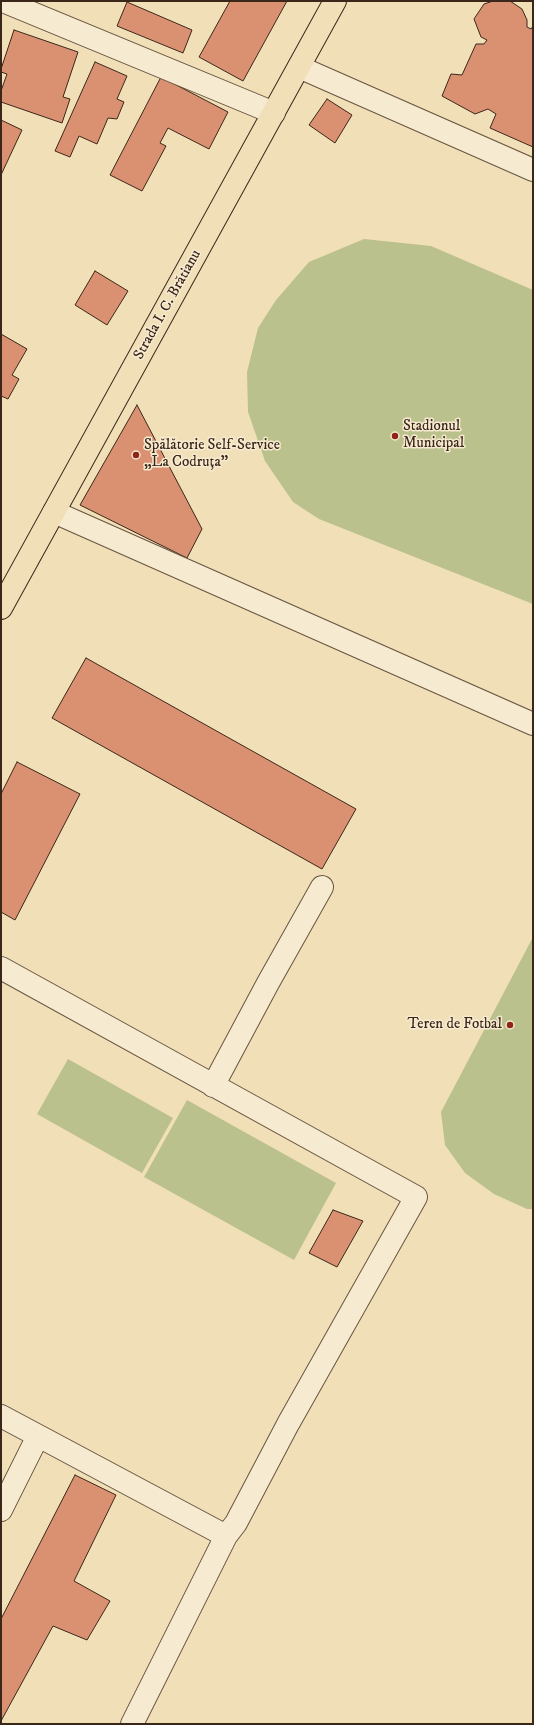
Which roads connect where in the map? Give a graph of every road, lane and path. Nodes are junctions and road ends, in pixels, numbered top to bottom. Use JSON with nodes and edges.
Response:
{"nodes":[{"id":1,"x":4,"y":1,"type":"edge"},
{"id":2,"x":335,"y":1,"type":"edge"},
{"id":3,"x":35,"y":7,"type":"edge"},
{"id":4,"x":299,"y":67,"type":"junction"},
{"id":5,"x":274,"y":113,"type":"junction"},
{"id":6,"x":533,"y":170,"type":"edge"},
{"id":7,"x":54,"y":512,"type":"junction"},
{"id":8,"x":1,"y":608,"type":"edge"},
{"id":9,"x":533,"y":724,"type":"edge"},
{"id":10,"x":322,"y":887,"type":"dead end"},
{"id":11,"x":3,"y":974,"type":"edge"},
{"id":12,"x":213,"y":1086,"type":"junction"},
{"id":13,"x":1,"y":1416,"type":"edge"},
{"id":14,"x":38,"y":1436,"type":"junction"},
{"id":15,"x":1,"y":1510,"type":"edge"},
{"id":16,"x":226,"y":1536,"type":"junction"},
{"id":17,"x":132,"y":1724,"type":"edge"}],
"edges":[{"from":1,"to":3,"type":"street"},
{"from":2,"to":4,"type":"main road","name":"Strada I. C. Brătianu"},
{"from":3,"to":5,"type":"street"},
{"from":4,"to":5,"type":"main road","name":"Strada I. C. Brătianu"},
{"from":4,"to":6,"type":"street"},
{"from":5,"to":7,"type":"main road","name":"Strada I. C. Brătianu"},
{"from":7,"to":8,"type":"main road","name":"Strada I. C. Brătianu"},
{"from":7,"to":9,"type":"street"},
{"from":10,"to":12,"type":"street"},
{"from":11,"to":12,"type":"street"},
{"from":12,"to":16,"type":"street"},
{"from":13,"to":14,"type":"street"},
{"from":14,"to":15,"type":"street"},
{"from":14,"to":16,"type":"street"},
{"from":16,"to":17,"type":"street"}]}
